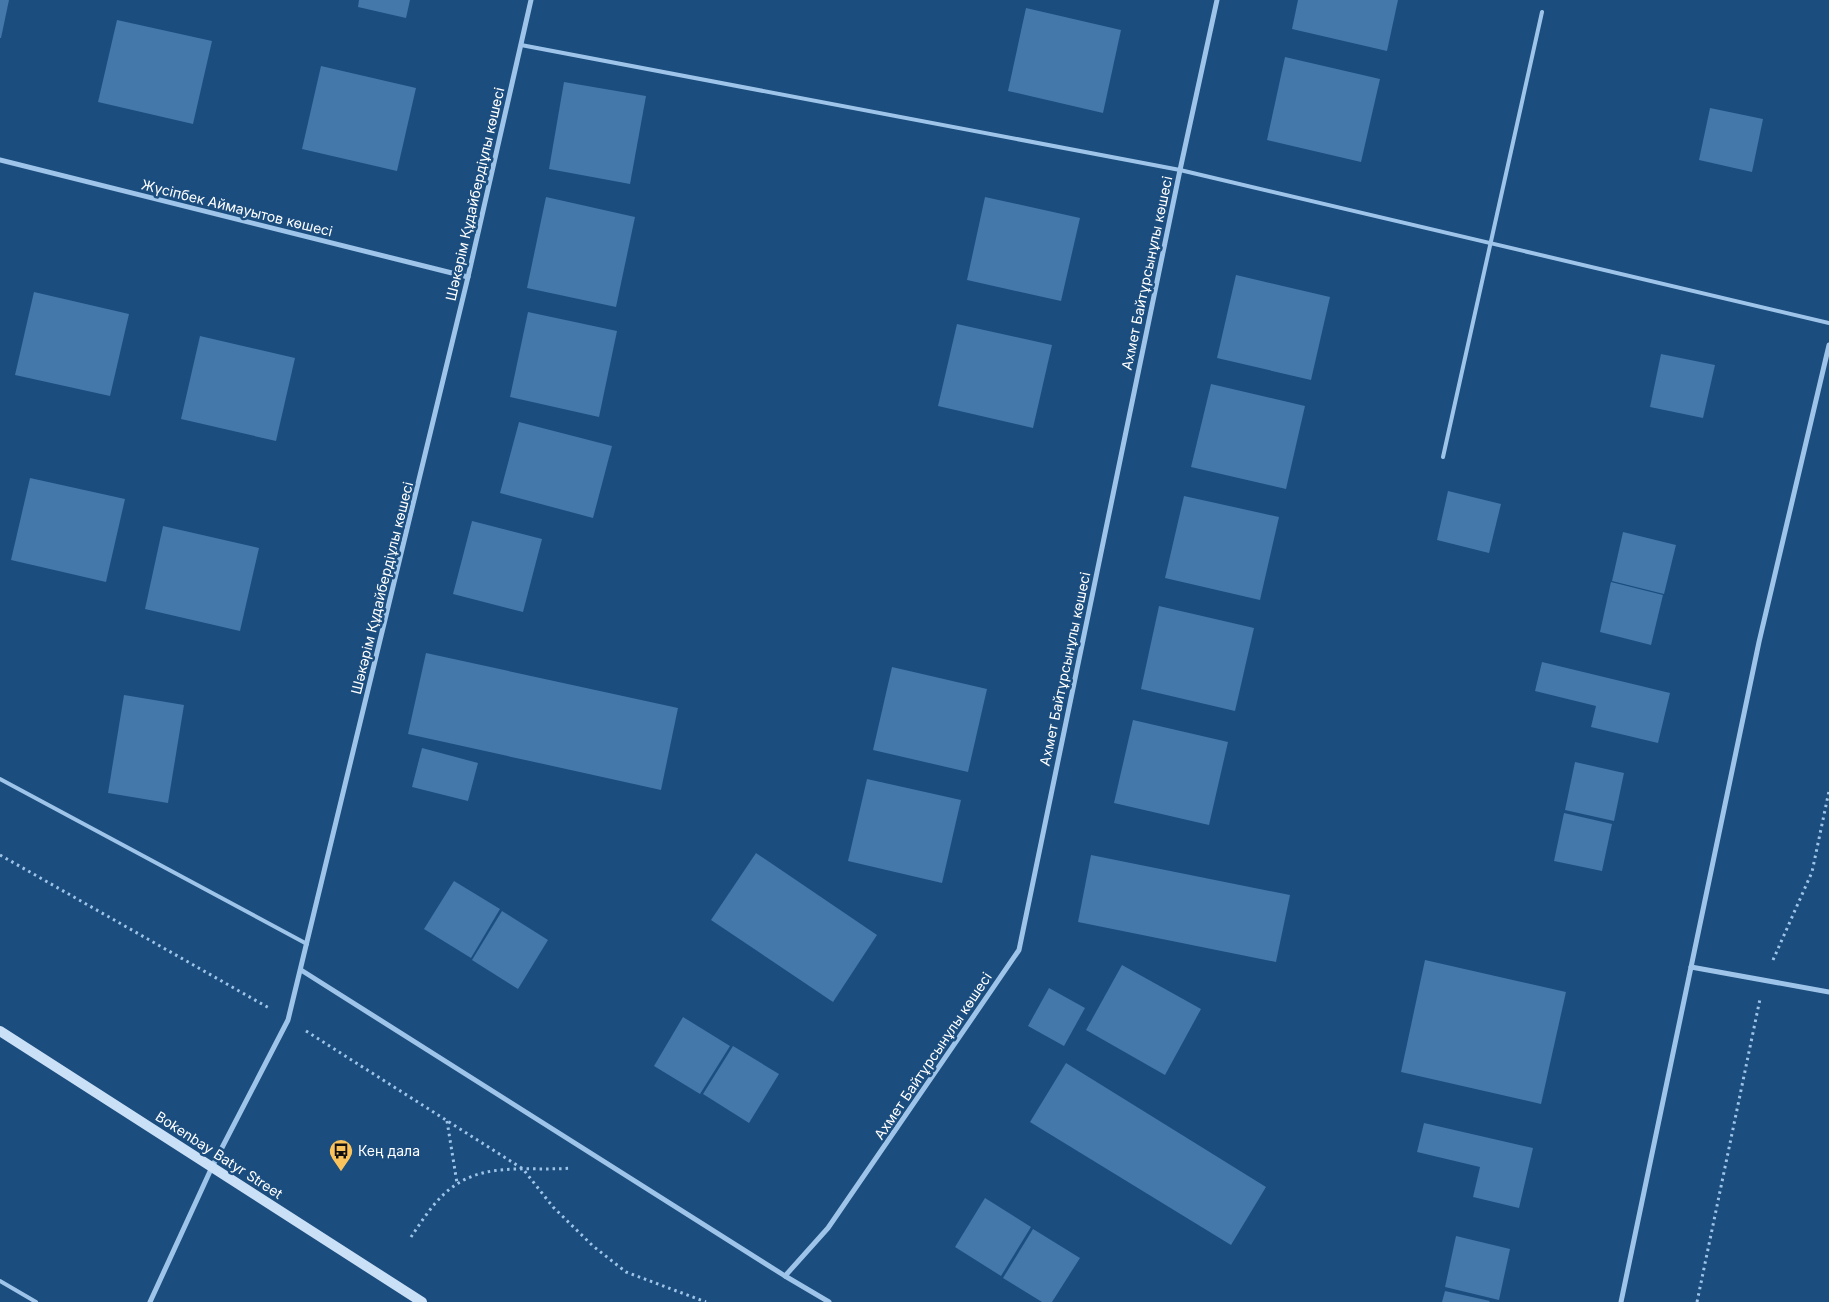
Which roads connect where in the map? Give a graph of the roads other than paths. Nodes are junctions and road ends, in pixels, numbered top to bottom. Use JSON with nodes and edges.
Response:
{"nodes":[{"id":1,"x":531,"y":0,"type":"edge"},
{"id":2,"x":1217,"y":0,"type":"edge"},
{"id":3,"x":1542,"y":12,"type":"dead end"},
{"id":4,"x":521,"y":45,"type":"junction"},
{"id":5,"x":0,"y":160,"type":"edge"},
{"id":6,"x":1180,"y":170,"type":"junction"},
{"id":7,"x":1489,"y":243,"type":"junction"},
{"id":8,"x":468,"y":278,"type":"junction"},
{"id":9,"x":1829,"y":323,"type":"edge"},
{"id":10,"x":1829,"y":345,"type":"edge"},
{"id":11,"x":1443,"y":457,"type":"dead end"},
{"id":12,"x":0,"y":779,"type":"edge"},
{"id":13,"x":307,"y":944,"type":"junction"},
{"id":14,"x":1691,"y":967,"type":"junction"},
{"id":15,"x":301,"y":970,"type":"junction"},
{"id":16,"x":1829,"y":992,"type":"edge"},
{"id":17,"x":0,"y":1031,"type":"edge"},
{"id":18,"x":212,"y":1167,"type":"junction"},
{"id":19,"x":785,"y":1276,"type":"junction"},
{"id":20,"x":0,"y":1281,"type":"edge"},
{"id":21,"x":36,"y":1302,"type":"edge"},
{"id":22,"x":150,"y":1302,"type":"edge"},
{"id":23,"x":422,"y":1302,"type":"edge"},
{"id":24,"x":828,"y":1302,"type":"edge"},
{"id":25,"x":1621,"y":1302,"type":"edge"}],
"edges":[{"from":1,"to":4,"type":"street","name":"Шәкәрім Құдайбердіұлы көшесі"},
{"from":2,"to":6,"type":"street","name":"Ахмет Байтұрсынұлы көшесі"},
{"from":3,"to":7,"type":"lane"},
{"from":4,"to":6,"type":"lane"},
{"from":4,"to":8,"type":"street","name":"Шәкәрім Құдайбердіұлы көшесі"},
{"from":5,"to":8,"type":"street","name":"Жүсіпбек Аймауытов көшесі"},
{"from":6,"to":7,"type":"lane"},
{"from":6,"to":19,"type":"street","name":"Ахмет Байтұрсынұлы көшесі"},
{"from":7,"to":9,"type":"lane"},
{"from":7,"to":11,"type":"lane"},
{"from":8,"to":13,"type":"street","name":"Шәкәрім Құдайбердіұлы көшесі"},
{"from":10,"to":14,"type":"street"},
{"from":12,"to":13,"type":"lane"},
{"from":13,"to":15,"type":"street","name":"Шәкәрім Құдайбердіұлы көшесі"},
{"from":14,"to":16,"type":"street"},
{"from":14,"to":25,"type":"street"},
{"from":15,"to":18,"type":"street","name":"Шәкәрім Құдайбердіұлы көшесі"},
{"from":15,"to":19,"type":"street"},
{"from":17,"to":18,"type":"main road","name":"Bokenbay Batyr Street"},
{"from":18,"to":22,"type":"street","name":"Шәкәрім Құдайбердіұлы көшесі"},
{"from":18,"to":23,"type":"main road","name":"Bokenbay Batyr Street"},
{"from":19,"to":24,"type":"street"},
{"from":20,"to":21,"type":"lane"}]}
